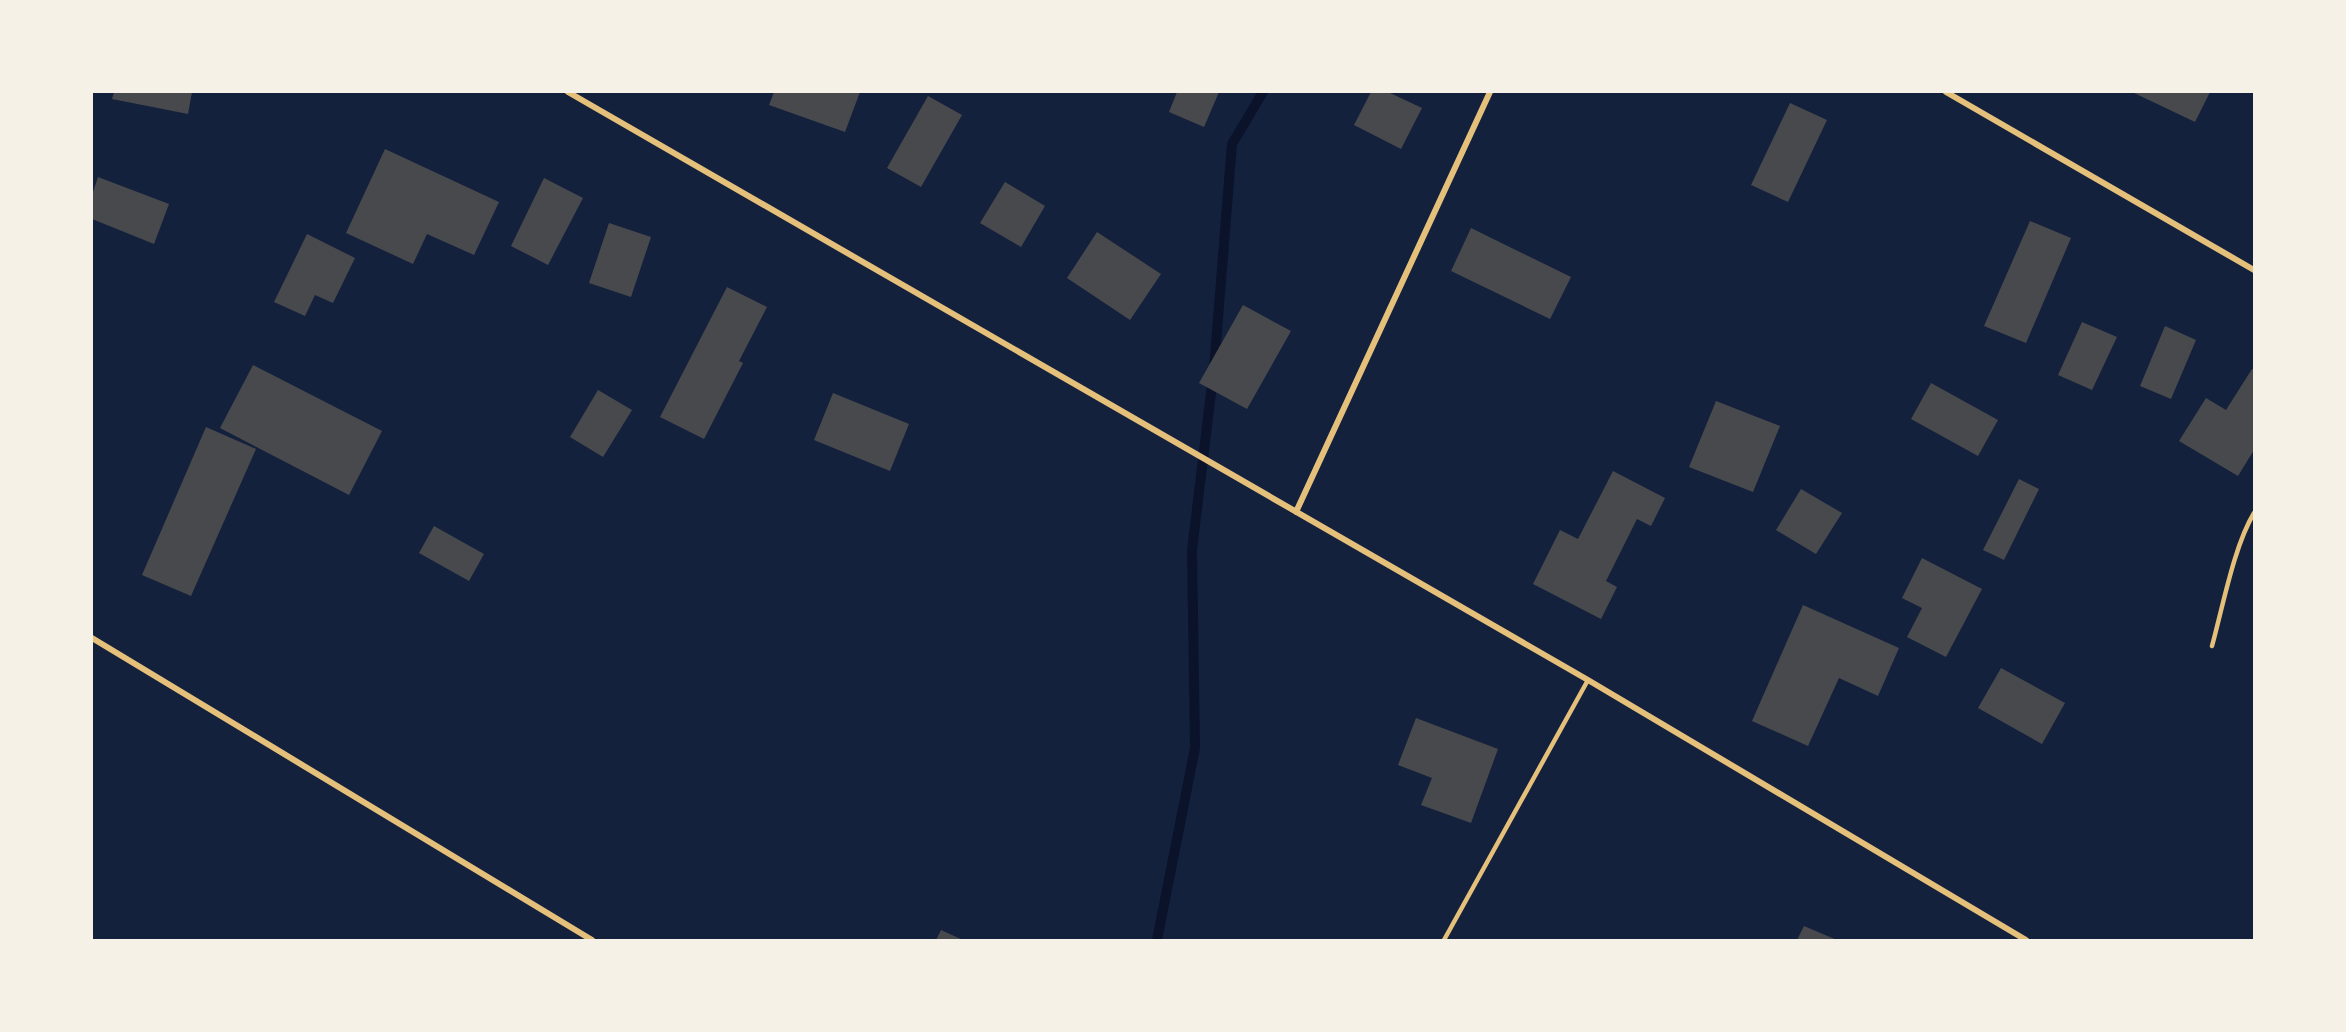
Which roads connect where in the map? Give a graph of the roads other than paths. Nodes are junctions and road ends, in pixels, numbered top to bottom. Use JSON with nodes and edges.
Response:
{"nodes":[{"id":1,"x":568,"y":92,"type":"edge"},
{"id":2,"x":1490,"y":92,"type":"edge"},
{"id":3,"x":1946,"y":92,"type":"edge"},
{"id":4,"x":2254,"y":270,"type":"edge"},
{"id":5,"x":1296,"y":512,"type":"junction"},
{"id":6,"x":2254,"y":513,"type":"edge"},
{"id":7,"x":92,"y":638,"type":"edge"},
{"id":8,"x":2212,"y":646,"type":"dead end"},
{"id":9,"x":1588,"y":680,"type":"junction"},
{"id":10,"x":592,"y":940,"type":"edge"},
{"id":11,"x":1444,"y":940,"type":"edge"},
{"id":12,"x":2026,"y":940,"type":"edge"}],
"edges":[{"from":1,"to":5,"type":"street"},
{"from":2,"to":5,"type":"street"},
{"from":3,"to":4,"type":"street"},
{"from":5,"to":9,"type":"street"},
{"from":6,"to":8,"type":"lane"},
{"from":7,"to":10,"type":"street"},
{"from":9,"to":11,"type":"lane"},
{"from":9,"to":12,"type":"street"}]}
